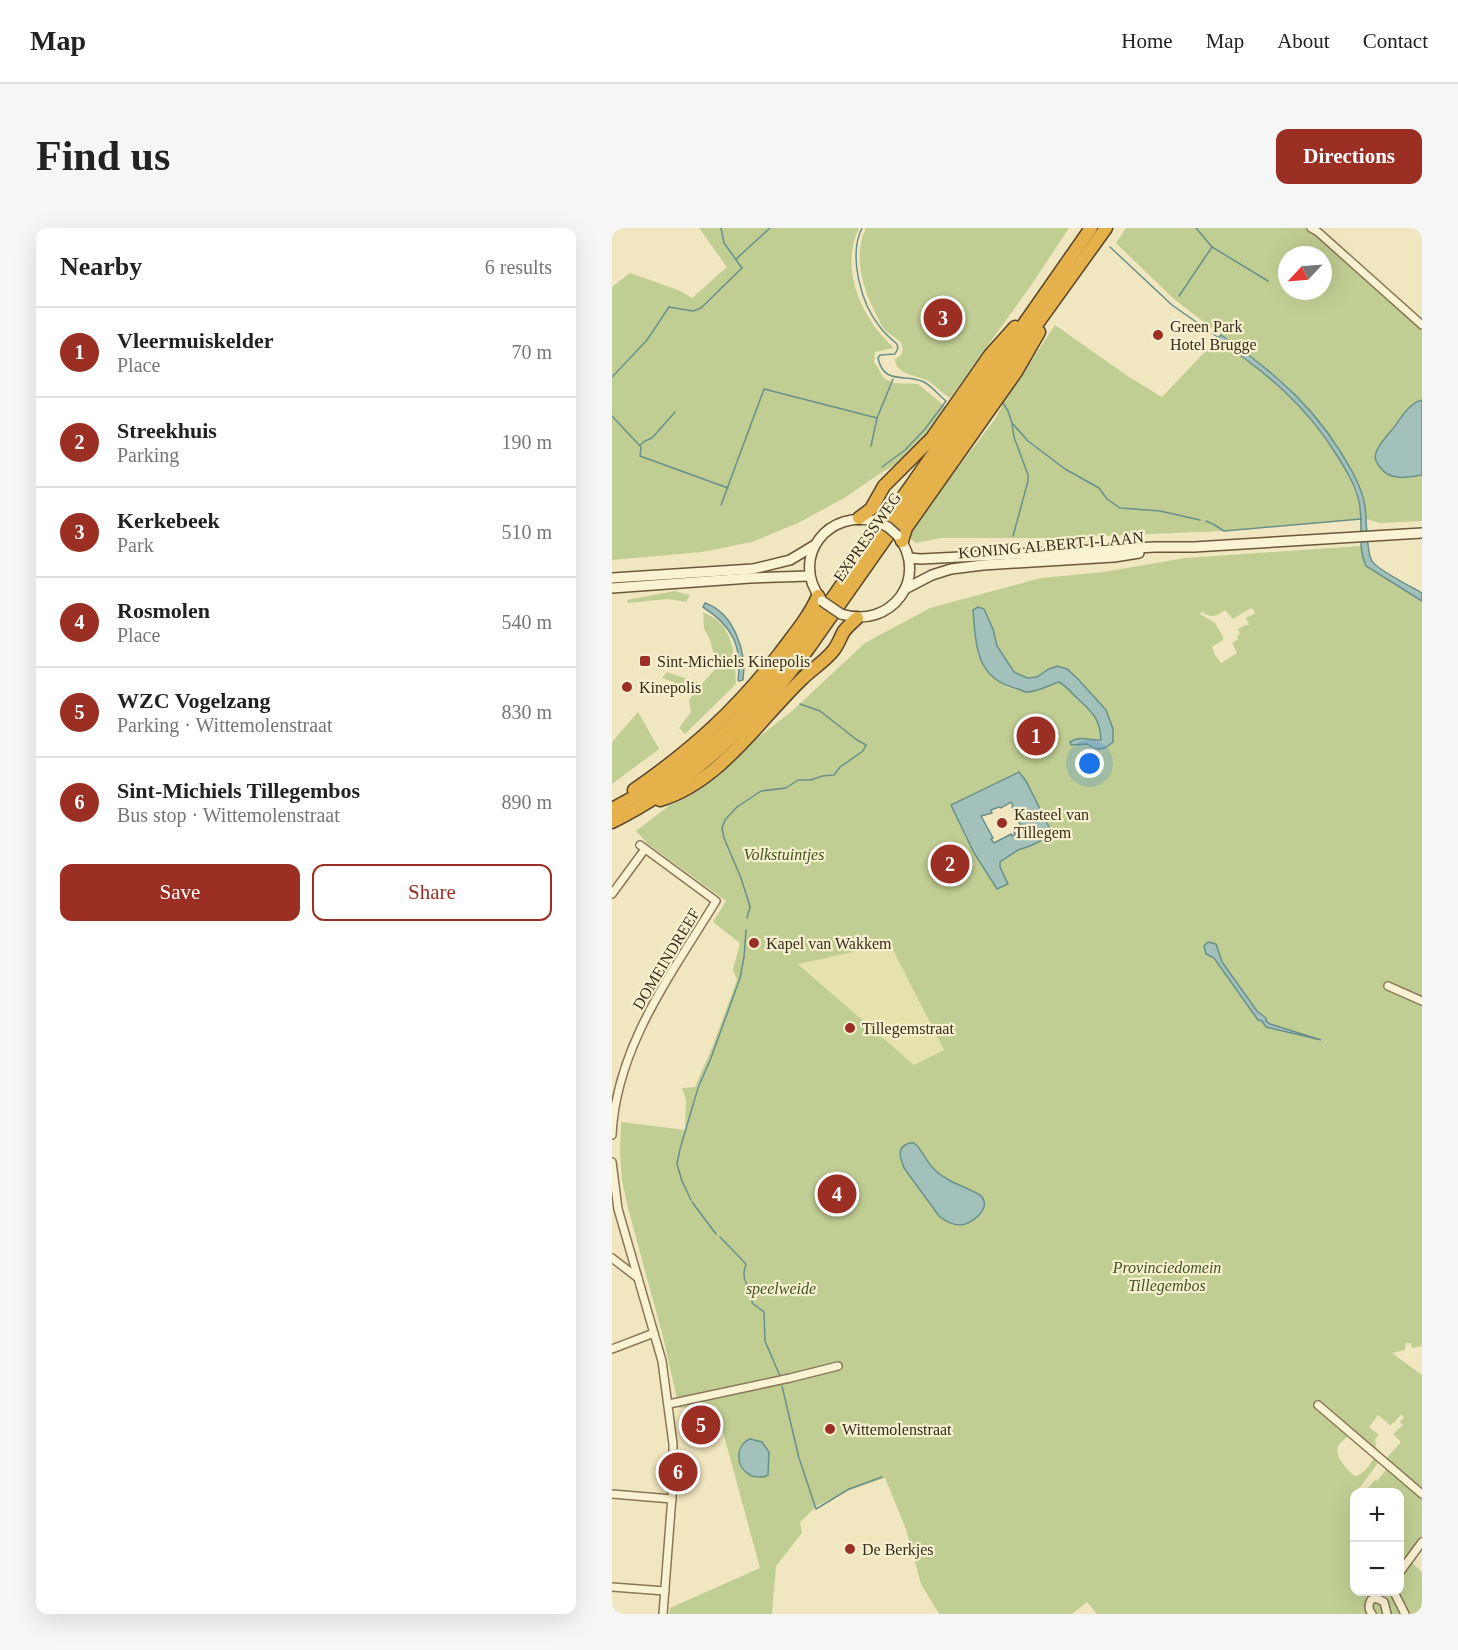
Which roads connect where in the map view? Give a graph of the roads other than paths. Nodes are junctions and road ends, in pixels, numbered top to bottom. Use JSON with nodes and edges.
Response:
{"nodes":[{"id":1,"x":1091,"y":228,"type":"edge"},
{"id":2,"x":1106,"y":228,"type":"edge"},
{"id":3,"x":1311,"y":228,"type":"edge"},
{"id":4,"x":1058,"y":296,"type":"junction"},
{"id":5,"x":1041,"y":300,"type":"junction"},
{"id":6,"x":1422,"y":325,"type":"edge"},
{"id":7,"x":859,"y":518,"type":"junction"},
{"id":8,"x":1422,"y":533,"type":"edge"},
{"id":9,"x":899,"y":538,"type":"junction"},
{"id":10,"x":815,"y":545,"type":"junction"},
{"id":11,"x":1168,"y":548,"type":"junction"},
{"id":12,"x":909,"y":558,"type":"junction"},
{"id":13,"x":810,"y":576,"type":"junction"},
{"id":14,"x":612,"y":578,"type":"edge"},
{"id":15,"x":612,"y":588,"type":"edge"},
{"id":16,"x":905,"y":589,"type":"junction"},
{"id":17,"x":820,"y":598,"type":"junction"},
{"id":18,"x":857,"y":618,"type":"junction"},
{"id":19,"x":647,"y":803,"type":"junction"},
{"id":20,"x":615,"y":807,"type":"edge"},
{"id":21,"x":612,"y":822,"type":"edge"},
{"id":22,"x":612,"y":894,"type":"edge"},
{"id":23,"x":1388,"y":986,"type":"dead end"},
{"id":24,"x":1422,"y":1001,"type":"edge"},
{"id":25,"x":614,"y":1096,"type":"edge"},
{"id":26,"x":612,"y":1135,"type":"edge"},
{"id":27,"x":612,"y":1162,"type":"edge"},
{"id":28,"x":615,"y":1211,"type":"edge"},
{"id":29,"x":612,"y":1258,"type":"edge"},
{"id":30,"x":638,"y":1278,"type":"junction"},
{"id":31,"x":654,"y":1333,"type":"junction"},
{"id":32,"x":612,"y":1349,"type":"edge"},
{"id":33,"x":838,"y":1366,"type":"dead end"},
{"id":34,"x":669,"y":1404,"type":"junction"},
{"id":35,"x":1318,"y":1405,"type":"dead end"},
{"id":36,"x":612,"y":1494,"type":"edge"},
{"id":37,"x":1422,"y":1494,"type":"edge"},
{"id":38,"x":672,"y":1499,"type":"junction"},
{"id":39,"x":1422,"y":1542,"type":"edge"},
{"id":40,"x":1404,"y":1567,"type":"edge"},
{"id":41,"x":612,"y":1587,"type":"edge"},
{"id":42,"x":664,"y":1591,"type":"junction"},
{"id":43,"x":1396,"y":1596,"type":"edge"},
{"id":44,"x":663,"y":1614,"type":"edge"},
{"id":45,"x":1372,"y":1614,"type":"edge"},
{"id":46,"x":1387,"y":1614,"type":"edge"},
{"id":47,"x":1405,"y":1614,"type":"edge"}],
"edges":[{"from":1,"to":5,"type":"highway","name":"EXPRESSWEG"},
{"from":2,"to":4,"type":"highway","name":"EXPRESSWEG"},
{"from":3,"to":6,"type":"street"},
{"from":4,"to":9,"type":"highway"},
{"from":4,"to":19,"type":"highway","name":"EXPRESSWEG"},
{"from":5,"to":7,"type":"highway"},
{"from":5,"to":20,"type":"highway","name":"EXPRESSWEG"},
{"from":7,"to":9,"type":"main road","bridge":true},
{"from":7,"to":10,"type":"main road"},
{"from":8,"to":11,"type":"main road","name":"KONING ALBERT I-LAAN"},
{"from":9,"to":12,"type":"main road"},
{"from":10,"to":13,"type":"main road"},
{"from":10,"to":14,"type":"main road"},
{"from":11,"to":12,"type":"main road","name":"KONING ALBERT I-LAAN"},
{"from":11,"to":16,"type":"main road","name":"KONING ALBERT I-LAAN"},
{"from":12,"to":16,"type":"main road"},
{"from":13,"to":15,"type":"main road"},
{"from":13,"to":17,"type":"main road"},
{"from":16,"to":18,"type":"main road","name":"KONING ALBERT I-LAAN"},
{"from":17,"to":18,"type":"main road","name":"KONING ALBERT I-LAAN","bridge":true},
{"from":17,"to":20,"type":"highway"},
{"from":18,"to":19,"type":"highway"},
{"from":19,"to":21,"type":"highway","name":"EXPRESSWEG"},
{"from":22,"to":25,"type":"street","name":"DOMEINDREEF"},
{"from":23,"to":24,"type":"street"},
{"from":25,"to":26,"type":"street","name":"DOMEINDREEF"},
{"from":27,"to":28,"type":"street"},
{"from":28,"to":30,"type":"street"},
{"from":29,"to":30,"type":"street"},
{"from":30,"to":31,"type":"street"},
{"from":31,"to":32,"type":"street"},
{"from":31,"to":34,"type":"street"},
{"from":33,"to":34,"type":"street"},
{"from":34,"to":38,"type":"street"},
{"from":35,"to":37,"type":"street"},
{"from":36,"to":38,"type":"street"},
{"from":38,"to":42,"type":"street"},
{"from":39,"to":40,"type":"street"},
{"from":41,"to":42,"type":"street"},
{"from":42,"to":44,"type":"street"},
{"from":43,"to":47,"type":"street"},
{"from":45,"to":46,"type":"street"}]}
